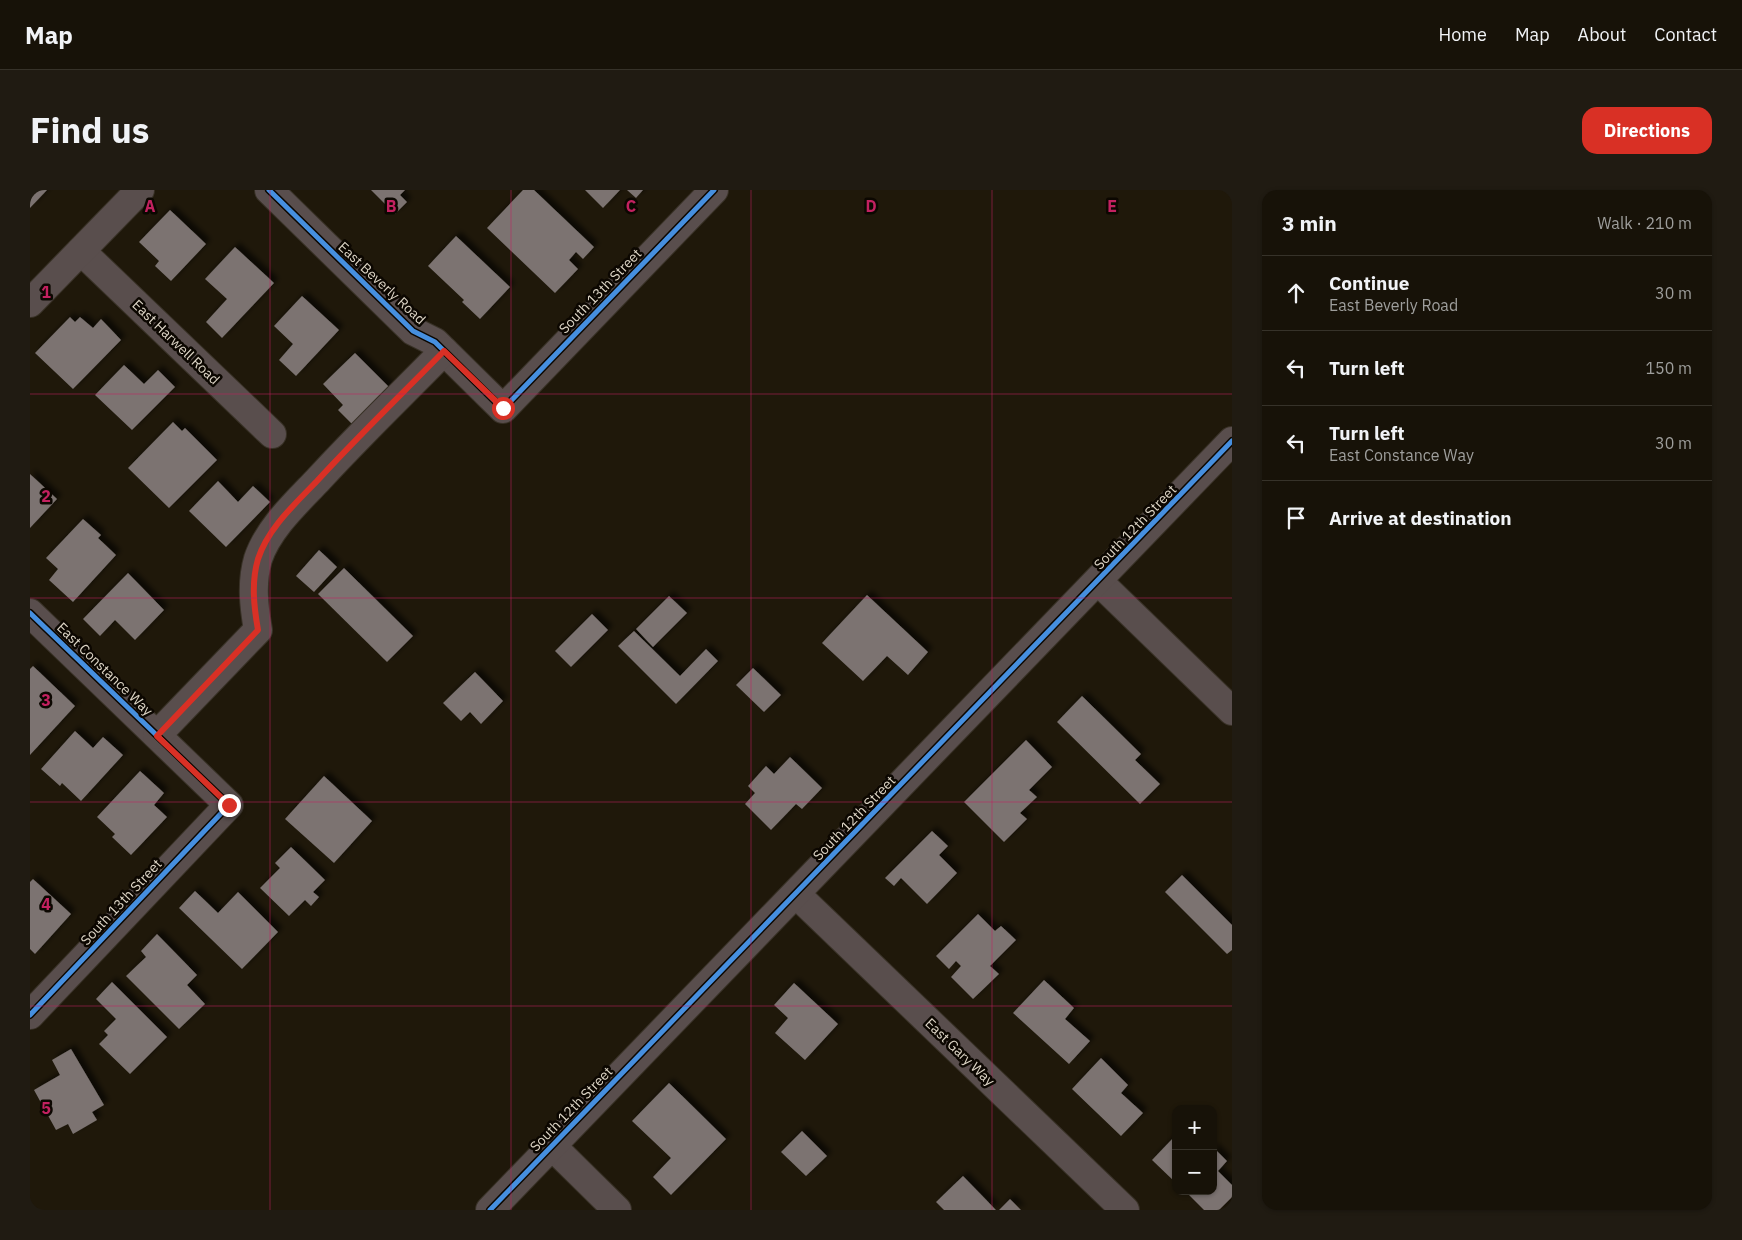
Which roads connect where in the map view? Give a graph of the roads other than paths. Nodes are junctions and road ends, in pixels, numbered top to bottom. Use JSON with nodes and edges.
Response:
{"nodes":[{"id":1,"x":140,"y":190,"type":"edge"},
{"id":2,"x":269,"y":190,"type":"edge"},
{"id":3,"x":714,"y":190,"type":"edge"},
{"id":4,"x":81,"y":251,"type":"junction"},
{"id":5,"x":30,"y":303,"type":"edge"},
{"id":6,"x":444,"y":351,"type":"junction"},
{"id":7,"x":503,"y":408,"type":"joint"},
{"id":8,"x":272,"y":434,"type":"dead end"},
{"id":9,"x":1232,"y":441,"type":"edge"},
{"id":10,"x":1098,"y":581,"type":"junction"},
{"id":11,"x":30,"y":613,"type":"edge"},
{"id":12,"x":1232,"y":711,"type":"edge"},
{"id":13,"x":157,"y":736,"type":"junction"},
{"id":14,"x":229,"y":805,"type":"joint"},
{"id":15,"x":796,"y":894,"type":"junction"},
{"id":16,"x":30,"y":1015,"type":"edge"},
{"id":17,"x":551,"y":1145,"type":"junction"},
{"id":18,"x":490,"y":1210,"type":"edge"},
{"id":19,"x":617,"y":1210,"type":"edge"},
{"id":20,"x":1125,"y":1210,"type":"edge"}],
"edges":[{"from":1,"to":4,"type":"street"},
{"from":2,"to":6,"type":"street","name":"East Beverly Road"},
{"from":3,"to":7,"type":"street","name":"South 13th Street"},
{"from":4,"to":5,"type":"street"},
{"from":4,"to":8,"type":"street","name":"East Harwell Road"},
{"from":6,"to":7,"type":"street","name":"East Beverly Road"},
{"from":6,"to":13,"type":"street"},
{"from":9,"to":10,"type":"street","name":"South 12th Street"},
{"from":10,"to":12,"type":"street"},
{"from":10,"to":15,"type":"street","name":"South 12th Street"},
{"from":11,"to":13,"type":"street","name":"East Constance Way"},
{"from":13,"to":14,"type":"street","name":"East Constance Way"},
{"from":14,"to":16,"type":"street","name":"South 13th Street"},
{"from":15,"to":17,"type":"street","name":"South 12th Street"},
{"from":15,"to":20,"type":"street","name":"East Gary Way"},
{"from":17,"to":18,"type":"street","name":"South 12th Street"},
{"from":17,"to":19,"type":"street"}]}
